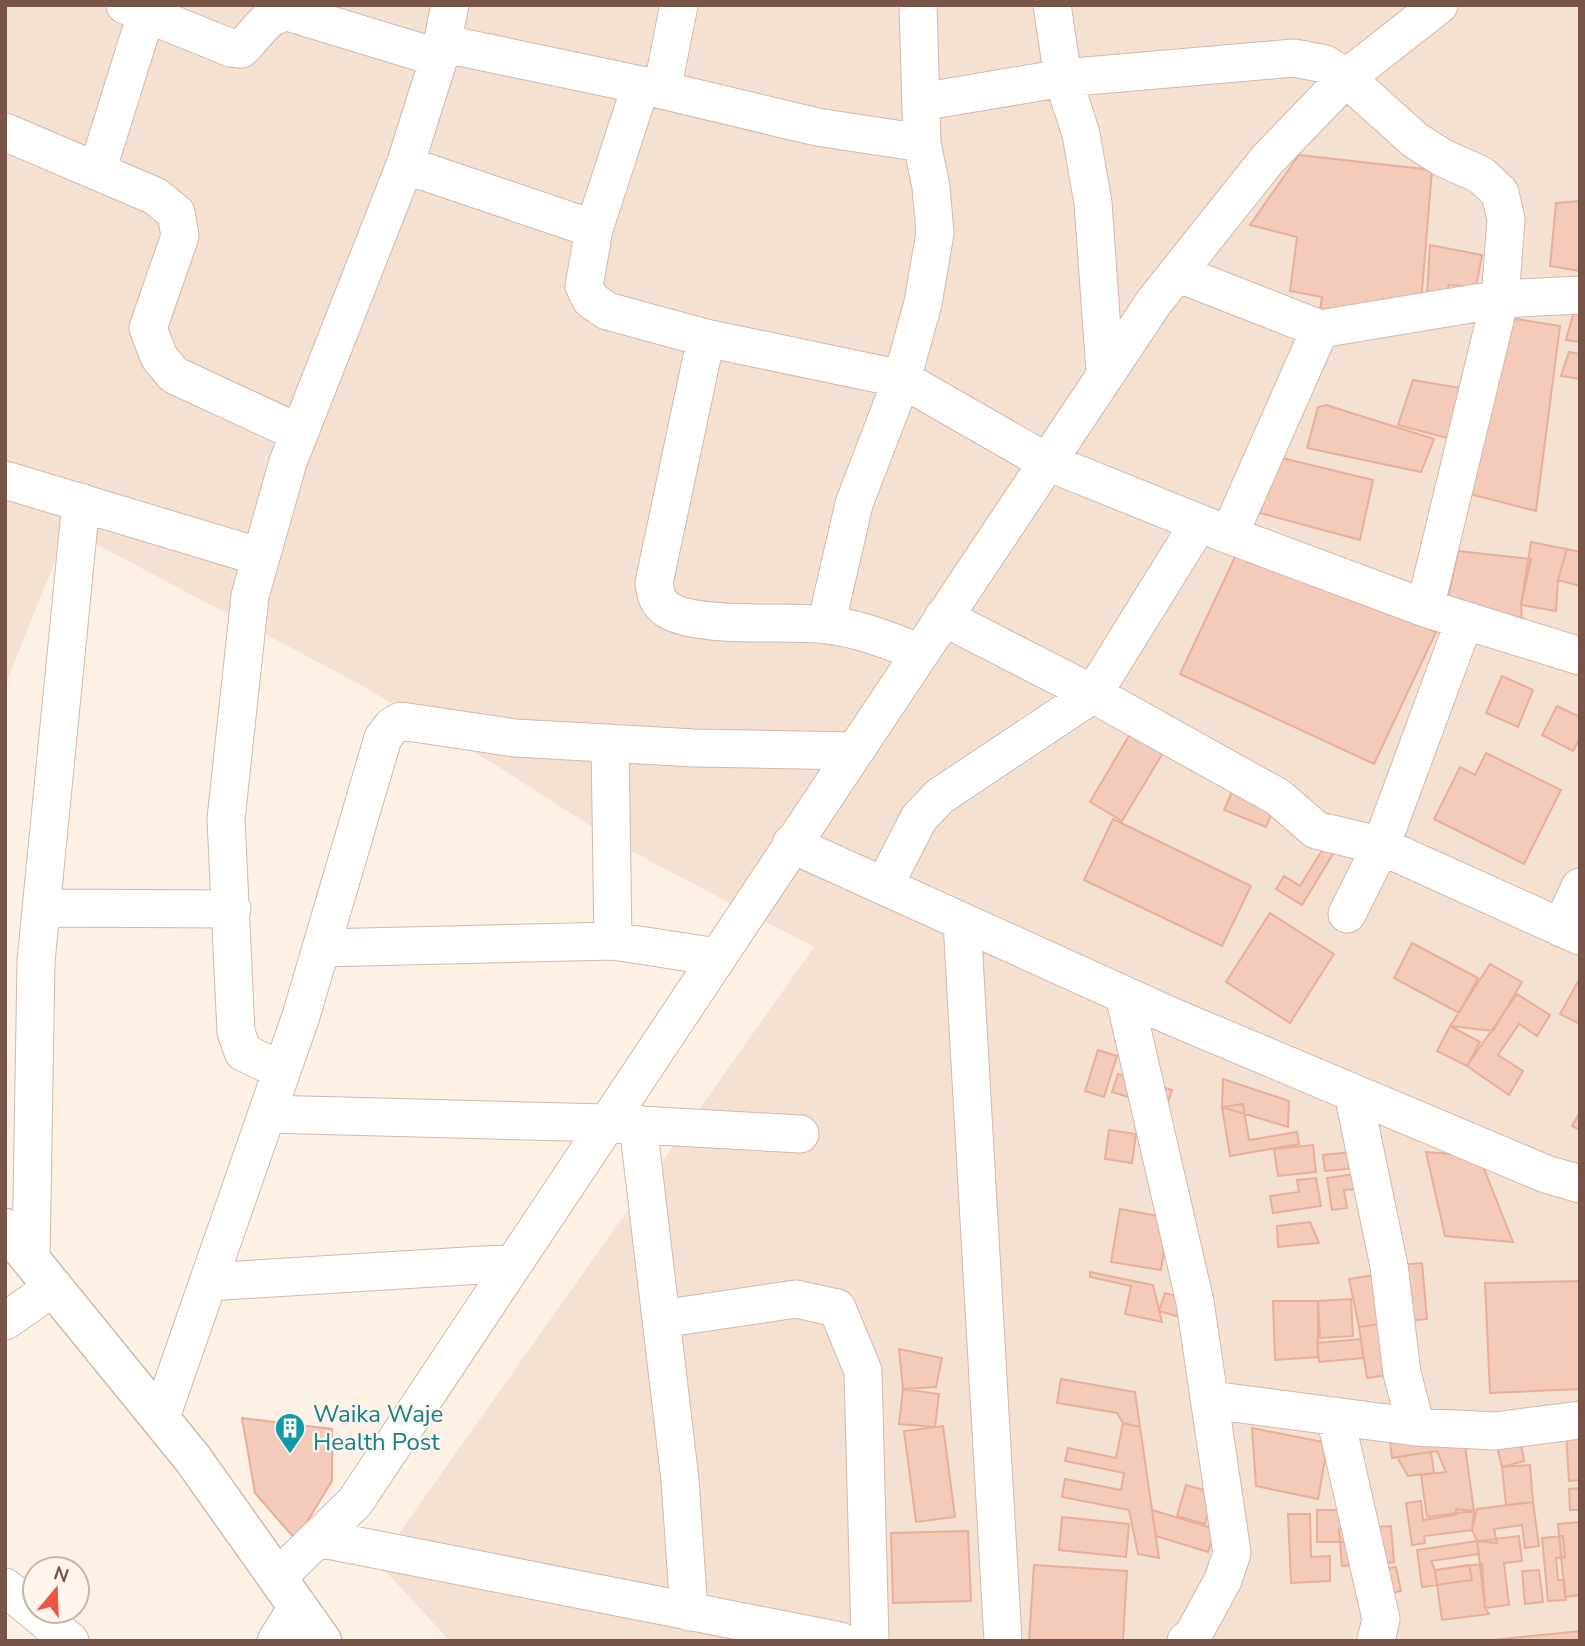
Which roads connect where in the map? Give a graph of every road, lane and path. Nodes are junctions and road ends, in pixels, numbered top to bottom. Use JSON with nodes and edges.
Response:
{"nodes":[{"id":1,"x":450,"y":5,"type":"edge"},
{"id":2,"x":679,"y":5,"type":"edge"},
{"id":3,"x":918,"y":5,"type":"edge"},
{"id":4,"x":1052,"y":5,"type":"edge"},
{"id":5,"x":1438,"y":5,"type":"edge"},
{"id":6,"x":140,"y":8,"type":"edge"},
{"id":7,"x":440,"y":51,"type":"junction"},
{"id":8,"x":1063,"y":78,"type":"junction"},
{"id":9,"x":1346,"y":78,"type":"junction"},
{"id":10,"x":652,"y":88,"type":"junction"},
{"id":11,"x":921,"y":102,"type":"junction"},
{"id":12,"x":5,"y":132,"type":"edge"},
{"id":13,"x":922,"y":144,"type":"junction"},
{"id":14,"x":405,"y":165,"type":"junction"},
{"id":15,"x":97,"y":172,"type":"junction"},
{"id":16,"x":594,"y":229,"type":"junction"},
{"id":17,"x":1177,"y":273,"type":"junction"},
{"id":18,"x":1580,"y":295,"type":"edge"},
{"id":19,"x":1500,"y":299,"type":"junction"},
{"id":20,"x":1320,"y":329,"type":"junction"},
{"id":21,"x":706,"y":338,"type":"junction"},
{"id":22,"x":1105,"y":372,"type":"junction"},
{"id":23,"x":902,"y":379,"type":"junction"},
{"id":24,"x":299,"y":433,"type":"junction"},
{"id":25,"x":1045,"y":461,"type":"junction"},
{"id":26,"x":5,"y":480,"type":"edge"},
{"id":27,"x":81,"y":502,"type":"junction"},
{"id":28,"x":1214,"y":529,"type":"junction"},
{"id":29,"x":261,"y":557,"type":"junction"},
{"id":30,"x":1425,"y":608,"type":"junction"},
{"id":31,"x":943,"y":617,"type":"junction"},
{"id":32,"x":1464,"y":622,"type":"junction"},
{"id":33,"x":826,"y":625,"type":"junction"},
{"id":34,"x":919,"y":652,"type":"junction"},
{"id":35,"x":1580,"y":656,"type":"edge"},
{"id":36,"x":1093,"y":694,"type":"junction"},
{"id":37,"x":610,"y":743,"type":"junction"},
{"id":38,"x":853,"y":751,"type":"junction"},
{"id":39,"x":791,"y":845,"type":"junction"},
{"id":40,"x":1381,"y":846,"type":"junction"},
{"id":41,"x":884,"y":886,"type":"junction"},
{"id":42,"x":1580,"y":887,"type":"edge"},
{"id":43,"x":41,"y":908,"type":"junction"},
{"id":44,"x":232,"y":909,"type":"junction"},
{"id":45,"x":1348,"y":914,"type":"dead end"},
{"id":46,"x":962,"y":922,"type":"junction"},
{"id":47,"x":1570,"y":932,"type":"edge"},
{"id":48,"x":613,"y":941,"type":"junction"},
{"id":49,"x":321,"y":948,"type":"junction"},
{"id":50,"x":717,"y":957,"type":"junction"},
{"id":51,"x":1124,"y":995,"type":"junction"},
{"id":52,"x":282,"y":1071,"type":"junction"},
{"id":53,"x":1353,"y":1093,"type":"junction"},
{"id":54,"x":267,"y":1114,"type":"junction"},
{"id":55,"x":622,"y":1124,"type":"junction"},
{"id":56,"x":800,"y":1134,"type":"dead end"},
{"id":57,"x":1580,"y":1184,"type":"edge"},
{"id":58,"x":5,"y":1228,"type":"edge"},
{"id":59,"x":513,"y":1263,"type":"junction"},
{"id":60,"x":43,"y":1274,"type":"junction"},
{"id":61,"x":208,"y":1282,"type":"junction"},
{"id":62,"x":661,"y":1319,"type":"junction"},
{"id":63,"x":5,"y":1321,"type":"edge"},
{"id":64,"x":1211,"y":1399,"type":"junction"},
{"id":65,"x":1335,"y":1416,"type":"junction"},
{"id":66,"x":161,"y":1417,"type":"junction"},
{"id":67,"x":1580,"y":1420,"type":"edge"},
{"id":68,"x":1416,"y":1427,"type":"junction"},
{"id":69,"x":318,"y":1538,"type":"junction"},
{"id":70,"x":5,"y":1587,"type":"edge"},
{"id":71,"x":288,"y":1592,"type":"junction"},
{"id":72,"x":689,"y":1612,"type":"junction"},
{"id":73,"x":70,"y":1641,"type":"edge"},
{"id":74,"x":276,"y":1641,"type":"edge"},
{"id":75,"x":322,"y":1641,"type":"edge"},
{"id":76,"x":840,"y":1641,"type":"edge"},
{"id":77,"x":870,"y":1641,"type":"edge"},
{"id":78,"x":1003,"y":1641,"type":"edge"},
{"id":79,"x":1186,"y":1641,"type":"edge"},
{"id":80,"x":1376,"y":1641,"type":"edge"}],
"edges":[{"from":1,"to":7,"type":"street"},
{"from":2,"to":10,"type":"street"},
{"from":3,"to":11,"type":"street"},
{"from":4,"to":8,"type":"street"},
{"from":5,"to":9,"type":"street"},
{"from":6,"to":7,"type":"street"},
{"from":6,"to":15,"type":"street"},
{"from":7,"to":10,"type":"street"},
{"from":7,"to":14,"type":"street"},
{"from":8,"to":9,"type":"street"},
{"from":8,"to":11,"type":"street"},
{"from":8,"to":22,"type":"street"},
{"from":9,"to":17,"type":"street"},
{"from":9,"to":19,"type":"street"},
{"from":10,"to":13,"type":"street"},
{"from":10,"to":16,"type":"street"},
{"from":11,"to":13,"type":"street"},
{"from":12,"to":15,"type":"street"},
{"from":13,"to":23,"type":"street"},
{"from":14,"to":16,"type":"street"},
{"from":14,"to":24,"type":"street"},
{"from":15,"to":24,"type":"street"},
{"from":16,"to":21,"type":"street"},
{"from":17,"to":20,"type":"street"},
{"from":17,"to":22,"type":"street"},
{"from":18,"to":19,"type":"street"},
{"from":19,"to":20,"type":"street"},
{"from":19,"to":30,"type":"street"},
{"from":20,"to":28,"type":"street"},
{"from":21,"to":23,"type":"street"},
{"from":21,"to":33,"type":"street"},
{"from":22,"to":25,"type":"street"},
{"from":23,"to":25,"type":"street"},
{"from":23,"to":33,"type":"street"},
{"from":24,"to":29,"type":"street"},
{"from":25,"to":28,"type":"street"},
{"from":25,"to":31,"type":"street"},
{"from":26,"to":27,"type":"street"},
{"from":27,"to":29,"type":"street"},
{"from":27,"to":43,"type":"street"},
{"from":28,"to":30,"type":"street"},
{"from":28,"to":36,"type":"street"},
{"from":29,"to":44,"type":"street"},
{"from":30,"to":32,"type":"street"},
{"from":31,"to":34,"type":"street"},
{"from":31,"to":36,"type":"street"},
{"from":32,"to":35,"type":"street"},
{"from":32,"to":40,"type":"street"},
{"from":33,"to":34,"type":"street"},
{"from":34,"to":38,"type":"street"},
{"from":36,"to":40,"type":"street"},
{"from":36,"to":41,"type":"street"},
{"from":37,"to":38,"type":"street"},
{"from":37,"to":48,"type":"street"},
{"from":37,"to":49,"type":"street"},
{"from":38,"to":39,"type":"street"},
{"from":39,"to":41,"type":"street"},
{"from":39,"to":50,"type":"street"},
{"from":40,"to":45,"type":"street"},
{"from":40,"to":47,"type":"street"},
{"from":41,"to":46,"type":"street"},
{"from":42,"to":47,"type":"street"},
{"from":43,"to":44,"type":"street"},
{"from":43,"to":60,"type":"street"},
{"from":44,"to":52,"type":"street"},
{"from":46,"to":51,"type":"street"},
{"from":46,"to":78,"type":"street"},
{"from":48,"to":49,"type":"street"},
{"from":48,"to":50,"type":"street"},
{"from":49,"to":52,"type":"street"},
{"from":50,"to":55,"type":"street"},
{"from":51,"to":53,"type":"street"},
{"from":51,"to":64,"type":"street"},
{"from":52,"to":54,"type":"street"},
{"from":53,"to":57,"type":"street"},
{"from":53,"to":68,"type":"street"},
{"from":54,"to":55,"type":"street"},
{"from":54,"to":61,"type":"street"},
{"from":55,"to":56,"type":"street"},
{"from":55,"to":59,"type":"street"},
{"from":55,"to":62,"type":"street"},
{"from":58,"to":60,"type":"street"},
{"from":59,"to":61,"type":"street"},
{"from":59,"to":69,"type":"street"},
{"from":60,"to":63,"type":"street"},
{"from":60,"to":66,"type":"street"},
{"from":61,"to":66,"type":"street"},
{"from":62,"to":72,"type":"street"},
{"from":62,"to":77,"type":"street"},
{"from":64,"to":65,"type":"street"},
{"from":64,"to":79,"type":"street"},
{"from":65,"to":68,"type":"street"},
{"from":65,"to":80,"type":"street"},
{"from":66,"to":71,"type":"street"},
{"from":67,"to":68,"type":"street"},
{"from":69,"to":71,"type":"street"},
{"from":69,"to":72,"type":"street"},
{"from":70,"to":73,"type":"street"},
{"from":71,"to":74,"type":"street"},
{"from":71,"to":75,"type":"street"},
{"from":72,"to":76,"type":"street"}]}
